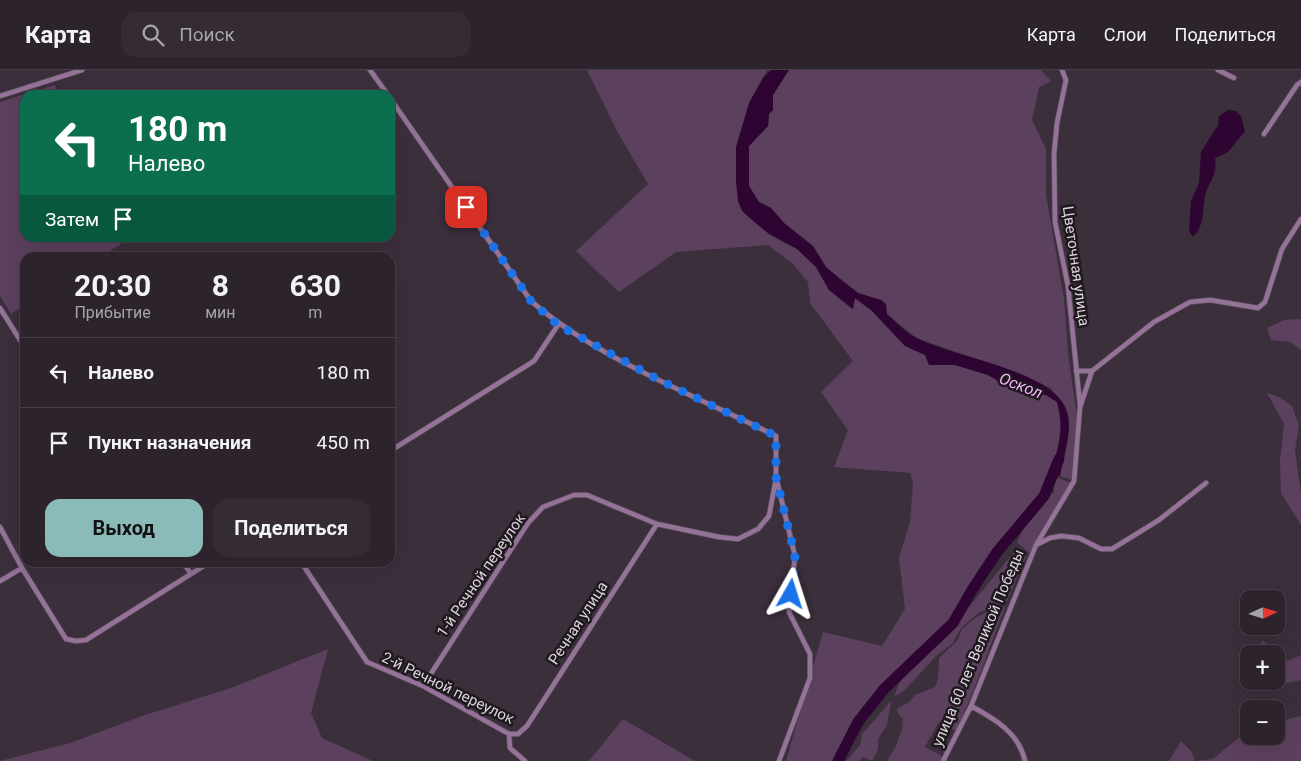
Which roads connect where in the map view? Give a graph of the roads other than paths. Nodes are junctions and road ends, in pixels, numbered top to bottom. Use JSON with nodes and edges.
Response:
{"nodes":[{"id":1,"x":82,"y":70,"type":"edge"},
{"id":2,"x":370,"y":70,"type":"edge"},
{"id":3,"x":1062,"y":70,"type":"edge"},
{"id":4,"x":1218,"y":70,"type":"edge"},
{"id":5,"x":1234,"y":78,"type":"dead end"},
{"id":6,"x":1301,"y":82,"type":"edge"},
{"id":7,"x":384,"y":90,"type":"edge"},
{"id":8,"x":0,"y":96,"type":"edge"},
{"id":9,"x":395,"y":105,"type":"edge"},
{"id":10,"x":1264,"y":134,"type":"dead end"},
{"id":11,"x":1301,"y":219,"type":"edge"},
{"id":12,"x":0,"y":308,"type":"edge"},
{"id":13,"x":558,"y":325,"type":"junction"},
{"id":14,"x":20,"y":340,"type":"edge"},
{"id":15,"x":1076,"y":371,"type":"junction"},
{"id":16,"x":1092,"y":371,"type":"junction"},
{"id":17,"x":1080,"y":408,"type":"junction"},
{"id":18,"x":395,"y":448,"type":"edge"},
{"id":19,"x":776,"y":477,"type":"junction"},
{"id":20,"x":1206,"y":483,"type":"dead end"},
{"id":21,"x":657,"y":524,"type":"junction"},
{"id":22,"x":0,"y":527,"type":"edge"},
{"id":23,"x":1036,"y":545,"type":"junction"},
{"id":24,"x":20,"y":564,"type":"edge"},
{"id":25,"x":186,"y":567,"type":"edge"},
{"id":26,"x":202,"y":567,"type":"edge"},
{"id":27,"x":304,"y":567,"type":"edge"},
{"id":28,"x":22,"y":568,"type":"joint"},
{"id":29,"x":191,"y":574,"type":"junction"},
{"id":30,"x":0,"y":581,"type":"edge"},
{"id":31,"x":423,"y":686,"type":"junction"},
{"id":32,"x":971,"y":706,"type":"junction"},
{"id":33,"x":509,"y":734,"type":"junction"},
{"id":34,"x":518,"y":734,"type":"joint"},
{"id":35,"x":525,"y":761,"type":"edge"},
{"id":36,"x":779,"y":761,"type":"edge"},
{"id":37,"x":944,"y":761,"type":"edge"},
{"id":38,"x":1025,"y":761,"type":"edge"}],
"edges":[{"from":1,"to":8,"type":"street"},
{"from":2,"to":7,"type":"street"},
{"from":3,"to":15,"type":"street","name":"Цветочная улица"},
{"from":4,"to":5,"type":"street"},
{"from":6,"to":10,"type":"street"},
{"from":9,"to":13,"type":"street"},
{"from":11,"to":16,"type":"street"},
{"from":12,"to":14,"type":"street"},
{"from":13,"to":18,"type":"street"},
{"from":13,"to":19,"type":"street"},
{"from":15,"to":16,"type":"street"},
{"from":15,"to":17,"type":"street","name":"Цветочная улица"},
{"from":16,"to":17,"type":"street","name":"улица 60 лет Великой Победы"},
{"from":17,"to":23,"type":"street","name":"улица 60 лет Великой Победы"},
{"from":19,"to":21,"type":"street","name":"1-й Речной переулок"},
{"from":19,"to":36,"type":"street"},
{"from":20,"to":23,"type":"street","name":"улица 60 лет Великой Победы"},
{"from":21,"to":31,"type":"street","name":"1-й Речной переулок"},
{"from":21,"to":34,"type":"street","name":"Речная улица"},
{"from":22,"to":24,"type":"street"},
{"from":23,"to":32,"type":"street","name":"улица 60 лет Великой Победы"},
{"from":25,"to":29,"type":"street"},
{"from":26,"to":29,"type":"street"},
{"from":27,"to":31,"type":"street","name":"2-й Речной переулок"},
{"from":28,"to":29,"type":"street"},
{"from":28,"to":30,"type":"street"},
{"from":31,"to":33,"type":"street","name":"2-й Речной переулок"},
{"from":32,"to":37,"type":"street","name":"улица 60 лет Великой Победы"},
{"from":32,"to":38,"type":"street"},
{"from":33,"to":34,"type":"street","name":"2-й Речной переулок"},
{"from":33,"to":35,"type":"street"}]}
